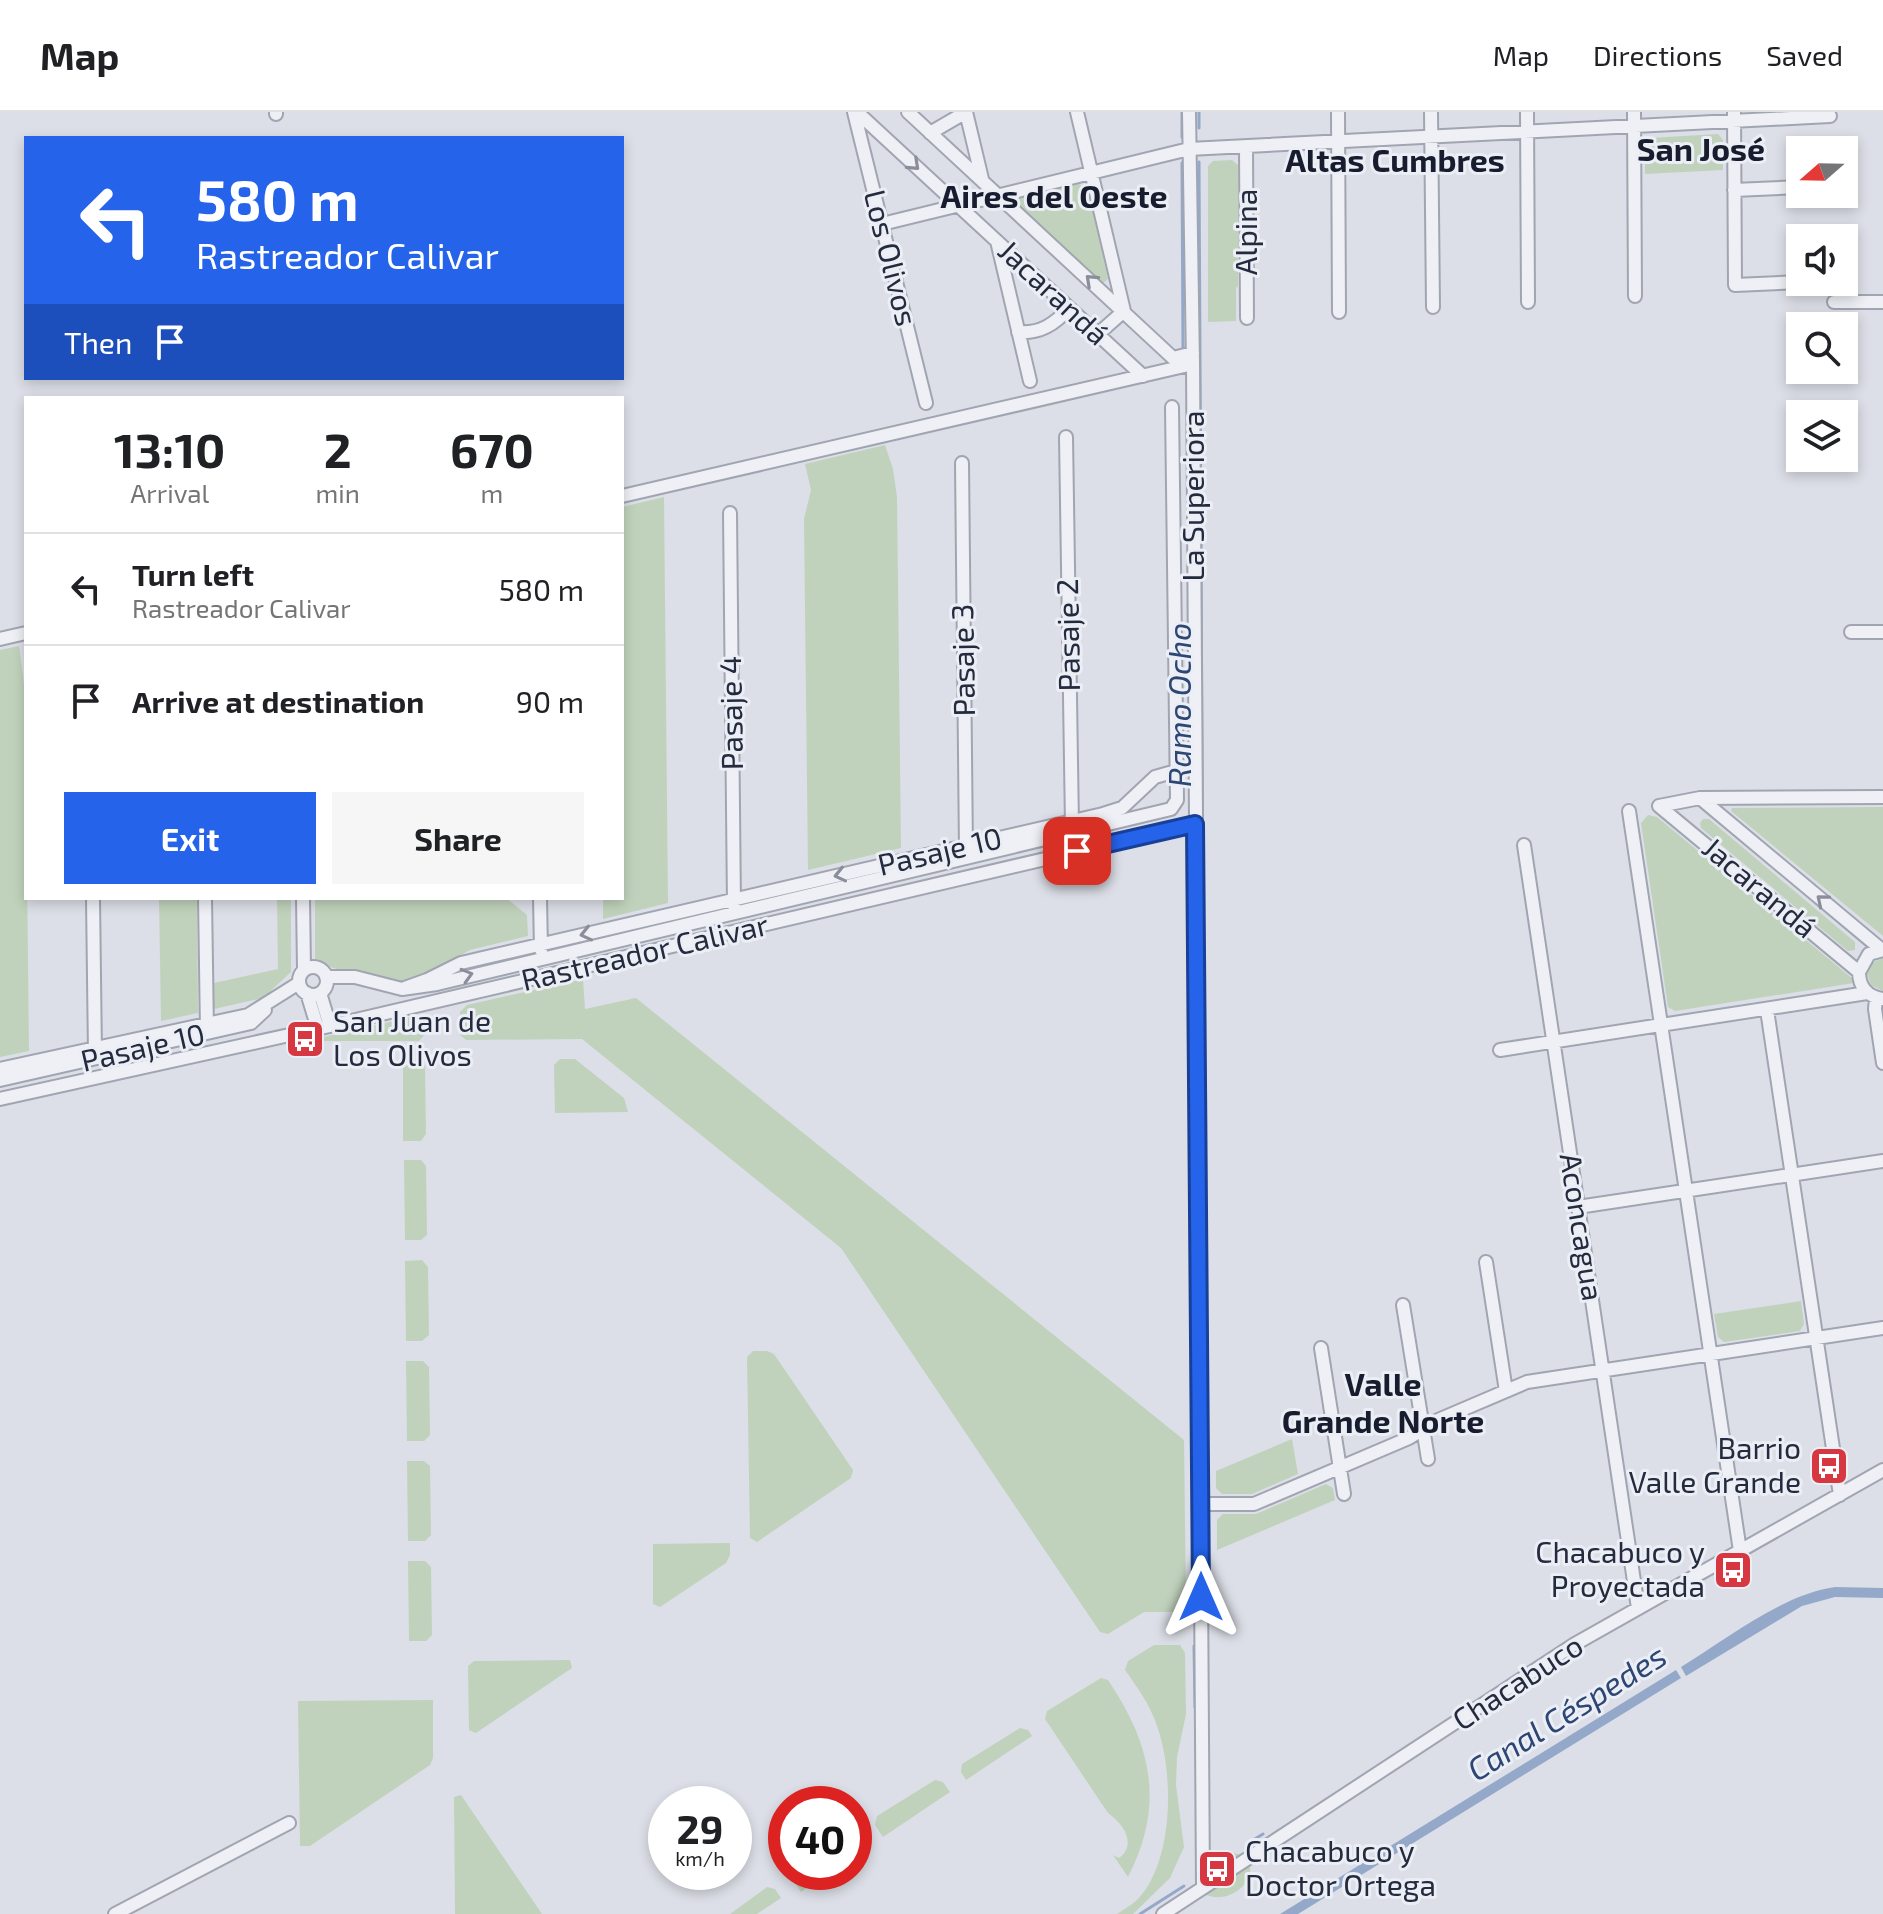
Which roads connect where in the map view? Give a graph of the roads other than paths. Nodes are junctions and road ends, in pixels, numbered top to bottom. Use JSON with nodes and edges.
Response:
{"nodes":[{"id":1,"x":856,"y":112,"type":"edge"},
{"id":2,"x":908,"y":112,"type":"edge"},
{"id":3,"x":966,"y":112,"type":"edge"},
{"id":4,"x":1077,"y":112,"type":"edge"},
{"id":5,"x":1189,"y":112,"type":"edge"},
{"id":6,"x":1338,"y":112,"type":"edge"},
{"id":7,"x":1431,"y":112,"type":"edge"},
{"id":8,"x":1527,"y":112,"type":"edge"},
{"id":9,"x":1634,"y":112,"type":"edge"},
{"id":10,"x":1830,"y":116,"type":"dead end"},
{"id":11,"x":1734,"y":117,"type":"edge"},
{"id":12,"x":1634,"y":127,"type":"junction"},
{"id":13,"x":1527,"y":132,"type":"junction"},
{"id":14,"x":930,"y":133,"type":"junction"},
{"id":15,"x":1432,"y":137,"type":"junction"},
{"id":16,"x":1338,"y":142,"type":"junction"},
{"id":17,"x":1246,"y":147,"type":"junction"},
{"id":18,"x":1189,"y":149,"type":"junction"},
{"id":19,"x":1091,"y":172,"type":"junction"},
{"id":20,"x":983,"y":181,"type":"junction"},
{"id":21,"x":1786,"y":188,"type":"edge"},
{"id":22,"x":1734,"y":190,"type":"junction"},
{"id":23,"x":998,"y":195,"type":"junction"},
{"id":24,"x":958,"y":205,"type":"junction"},
{"id":25,"x":882,"y":224,"type":"junction"},
{"id":26,"x":997,"y":241,"type":"junction"},
{"id":27,"x":1786,"y":283,"type":"edge"},
{"id":28,"x":1635,"y":296,"type":"dead end"},
{"id":29,"x":1528,"y":302,"type":"dead end"},
{"id":30,"x":1834,"y":302,"type":"dead end"},
{"id":31,"x":1883,"y":302,"type":"edge"},
{"id":32,"x":1433,"y":307,"type":"dead end"},
{"id":33,"x":1069,"y":308,"type":"junction"},
{"id":34,"x":1124,"y":311,"type":"junction"},
{"id":35,"x":1339,"y":312,"type":"dead end"},
{"id":36,"x":1247,"y":318,"type":"dead end"},
{"id":37,"x":1018,"y":332,"type":"junction"},
{"id":38,"x":1098,"y":334,"type":"junction"},
{"id":39,"x":1193,"y":358,"type":"junction"},
{"id":40,"x":1143,"y":376,"type":"junction"},
{"id":41,"x":1030,"y":381,"type":"dead end"},
{"id":42,"x":926,"y":403,"type":"dead end"},
{"id":43,"x":1172,"y":407,"type":"dead end"},
{"id":44,"x":1066,"y":437,"type":"dead end"},
{"id":45,"x":962,"y":463,"type":"dead end"},
{"id":46,"x":624,"y":496,"type":"edge"},
{"id":47,"x":730,"y":513,"type":"dead end"},
{"id":48,"x":1851,"y":632,"type":"dead end"},
{"id":49,"x":1883,"y":632,"type":"edge"},
{"id":50,"x":24,"y":633,"type":"edge"},
{"id":51,"x":0,"y":639,"type":"edge"},
{"id":52,"x":1176,"y":771,"type":"junction"},
{"id":53,"x":1883,"y":797,"type":"edge"},
{"id":54,"x":1700,"y":798,"type":"junction"},
{"id":55,"x":1629,"y":811,"type":"dead end"},
{"id":56,"x":1195,"y":824,"type":"junction"},
{"id":57,"x":1072,"y":827,"type":"junction"},
{"id":58,"x":1524,"y":845,"type":"dead end"},
{"id":59,"x":966,"y":851,"type":"junction"},
{"id":60,"x":93,"y":900,"type":"edge"},
{"id":61,"x":205,"y":900,"type":"edge"},
{"id":62,"x":303,"y":900,"type":"edge"},
{"id":63,"x":540,"y":900,"type":"edge"},
{"id":64,"x":734,"y":907,"type":"junction"},
{"id":65,"x":541,"y":950,"type":"junction"},
{"id":66,"x":1883,"y":950,"type":"edge"},
{"id":67,"x":1859,"y":972,"type":"junction"},
{"id":68,"x":326,"y":977,"type":"junction"},
{"id":69,"x":308,"y":985,"type":"junction"},
{"id":70,"x":1876,"y":997,"type":"edge"},
{"id":71,"x":1767,"y":1010,"type":"junction"},
{"id":72,"x":1661,"y":1025,"type":"junction"},
{"id":73,"x":207,"y":1028,"type":"junction"},
{"id":74,"x":324,"y":1028,"type":"junction"},
{"id":75,"x":1553,"y":1042,"type":"junction"},
{"id":76,"x":1500,"y":1050,"type":"dead end"},
{"id":77,"x":95,"y":1053,"type":"junction"},
{"id":78,"x":1883,"y":1063,"type":"edge"},
{"id":79,"x":0,"y":1069,"type":"edge"},
{"id":80,"x":0,"y":1080,"type":"edge"},
{"id":81,"x":0,"y":1099,"type":"edge"},
{"id":82,"x":1883,"y":1161,"type":"edge"},
{"id":83,"x":1792,"y":1175,"type":"junction"},
{"id":84,"x":1686,"y":1191,"type":"junction"},
{"id":85,"x":1578,"y":1207,"type":"junction"},
{"id":86,"x":1486,"y":1262,"type":"dead end"},
{"id":87,"x":1403,"y":1305,"type":"dead end"},
{"id":88,"x":1883,"y":1328,"type":"edge"},
{"id":89,"x":1816,"y":1338,"type":"junction"},
{"id":90,"x":1321,"y":1348,"type":"dead end"},
{"id":91,"x":1711,"y":1354,"type":"junction"},
{"id":92,"x":1603,"y":1370,"type":"junction"},
{"id":93,"x":1506,"y":1391,"type":"junction"},
{"id":94,"x":1423,"y":1429,"type":"junction"},
{"id":95,"x":1428,"y":1459,"type":"dead end"},
{"id":96,"x":1340,"y":1468,"type":"junction"},
{"id":97,"x":1883,"y":1470,"type":"edge"},
{"id":98,"x":1344,"y":1494,"type":"dead end"},
{"id":99,"x":1840,"y":1495,"type":"junction"},
{"id":100,"x":1200,"y":1504,"type":"junction"},
{"id":101,"x":1740,"y":1551,"type":"junction"},
{"id":102,"x":1638,"y":1608,"type":"junction"},
{"id":103,"x":289,"y":1823,"type":"dead end"},
{"id":104,"x":1203,"y":1887,"type":"junction"},
{"id":105,"x":115,"y":1914,"type":"edge"},
{"id":106,"x":1164,"y":1914,"type":"edge"}],
"edges":[{"from":1,"to":24,"type":"street","name":"Jacarandá","one_way":true},
{"from":1,"to":25,"type":"street","name":"Los Olivos"},
{"from":2,"to":14,"type":"street","name":"Jacarandá"},
{"from":3,"to":14,"type":"street"},
{"from":3,"to":20,"type":"street"},
{"from":4,"to":19,"type":"street"},
{"from":5,"to":18,"type":"street","name":"La Superiora"},
{"from":6,"to":16,"type":"street"},
{"from":7,"to":15,"type":"street"},
{"from":8,"to":13,"type":"street"},
{"from":9,"to":12,"type":"street"},
{"from":10,"to":11,"type":"street"},
{"from":11,"to":12,"type":"street"},
{"from":11,"to":22,"type":"street"},
{"from":12,"to":13,"type":"street"},
{"from":12,"to":28,"type":"street"},
{"from":13,"to":15,"type":"street"},
{"from":13,"to":29,"type":"street"},
{"from":14,"to":20,"type":"street","name":"Jacarandá"},
{"from":15,"to":16,"type":"street"},
{"from":15,"to":32,"type":"street"},
{"from":16,"to":17,"type":"street"},
{"from":16,"to":35,"type":"street"},
{"from":17,"to":18,"type":"street"},
{"from":17,"to":36,"type":"street","name":"Alpina"},
{"from":18,"to":19,"type":"street"},
{"from":18,"to":39,"type":"street","name":"La Superiora"},
{"from":19,"to":23,"type":"street"},
{"from":19,"to":34,"type":"street"},
{"from":20,"to":23,"type":"street","name":"Jacarandá"},
{"from":21,"to":22,"type":"street"},
{"from":22,"to":27,"type":"street"},
{"from":23,"to":24,"type":"street"},
{"from":34,"to":23,"type":"street","name":"Jacarandá","one_way":true},
{"from":24,"to":25,"type":"street"},
{"from":24,"to":26,"type":"street","name":"Jacarandá"},
{"from":25,"to":42,"type":"street","name":"Los Olivos"},
{"from":26,"to":33,"type":"street","name":"Jacarandá"},
{"from":26,"to":37,"type":"street"},
{"from":30,"to":31,"type":"street"},
{"from":33,"to":37,"type":"street"},
{"from":33,"to":38,"type":"street","name":"Jacarandá"},
{"from":34,"to":38,"type":"street"},
{"from":34,"to":39,"type":"street","name":"Jacarandá"},
{"from":37,"to":41,"type":"street"},
{"from":38,"to":40,"type":"street","name":"Jacarandá"},
{"from":39,"to":40,"type":"street"},
{"from":39,"to":56,"type":"street","name":"La Superiora"},
{"from":40,"to":46,"type":"street"},
{"from":43,"to":52,"type":"street"},
{"from":44,"to":57,"type":"street","name":"Pasaje 2"},
{"from":45,"to":59,"type":"street","name":"Pasaje 3"},
{"from":47,"to":64,"type":"street","name":"Pasaje 4"},
{"from":48,"to":49,"type":"street"},
{"from":50,"to":51,"type":"street"},
{"from":52,"to":57,"type":"street","name":"Pasaje 10"},
{"from":52,"to":57,"type":"street","name":"Pasaje 10"},
{"from":53,"to":54,"type":"street"},
{"from":66,"to":54,"type":"street","name":"Jacarandá","one_way":true},
{"from":54,"to":67,"type":"street","name":"Jacarandá"},
{"from":55,"to":72,"type":"street"},
{"from":56,"to":74,"type":"street","name":"Rastreador Calivar"},
{"from":56,"to":100,"type":"street","name":"La Superiora"},
{"from":57,"to":59,"type":"street","name":"Pasaje 10"},
{"from":58,"to":75,"type":"street","name":"Aconcagua"},
{"from":59,"to":64,"type":"street","name":"Pasaje 10"},
{"from":60,"to":77,"type":"street"},
{"from":61,"to":73,"type":"street"},
{"from":62,"to":69,"type":"street"},
{"from":63,"to":65,"type":"street"},
{"from":64,"to":65,"type":"street","name":"Pasaje 10"},
{"from":65,"to":68,"type":"street","name":"Pasaje 10"},
{"from":66,"to":67,"type":"street","name":"Jacarandá"},
{"from":67,"to":70,"type":"street","name":"Jacarandá"},
{"from":68,"to":69,"type":"street"},
{"from":68,"to":69,"type":"street","name":"Pasaje 10"},
{"from":69,"to":73,"type":"street","name":"Pasaje 10"},
{"from":69,"to":74,"type":"street"},
{"from":70,"to":71,"type":"street"},
{"from":70,"to":78,"type":"street","name":"Jacarandá"},
{"from":71,"to":72,"type":"street"},
{"from":71,"to":83,"type":"street"},
{"from":72,"to":75,"type":"street"},
{"from":72,"to":84,"type":"street"},
{"from":73,"to":77,"type":"street","name":"Pasaje 10"},
{"from":74,"to":81,"type":"street","name":"Rastreador Calivar"},
{"from":75,"to":76,"type":"street"},
{"from":75,"to":85,"type":"street","name":"Aconcagua"},
{"from":77,"to":79,"type":"street","name":"Pasaje 10"},
{"from":77,"to":80,"type":"street","name":"Pasaje 10"},
{"from":82,"to":83,"type":"street"},
{"from":83,"to":84,"type":"street"},
{"from":83,"to":89,"type":"street"},
{"from":84,"to":85,"type":"street"},
{"from":84,"to":91,"type":"street"},
{"from":85,"to":92,"type":"street","name":"Aconcagua"},
{"from":86,"to":93,"type":"street"},
{"from":87,"to":94,"type":"street"},
{"from":88,"to":89,"type":"street"},
{"from":89,"to":91,"type":"street"},
{"from":89,"to":99,"type":"street"},
{"from":90,"to":96,"type":"street"},
{"from":91,"to":92,"type":"street"},
{"from":91,"to":101,"type":"street"},
{"from":92,"to":93,"type":"street"},
{"from":92,"to":102,"type":"street","name":"Aconcagua"},
{"from":93,"to":94,"type":"street"},
{"from":94,"to":95,"type":"street"},
{"from":94,"to":96,"type":"street"},
{"from":96,"to":98,"type":"street"},
{"from":96,"to":100,"type":"street"},
{"from":97,"to":99,"type":"street","name":"Chacabuco"},
{"from":99,"to":101,"type":"street","name":"Chacabuco"},
{"from":100,"to":104,"type":"street","name":"La Superiora"},
{"from":101,"to":102,"type":"street","name":"Chacabuco"},
{"from":102,"to":104,"type":"street","name":"Chacabuco"},
{"from":103,"to":105,"type":"street"},
{"from":104,"to":106,"type":"street","name":"Chacabuco"}]}
